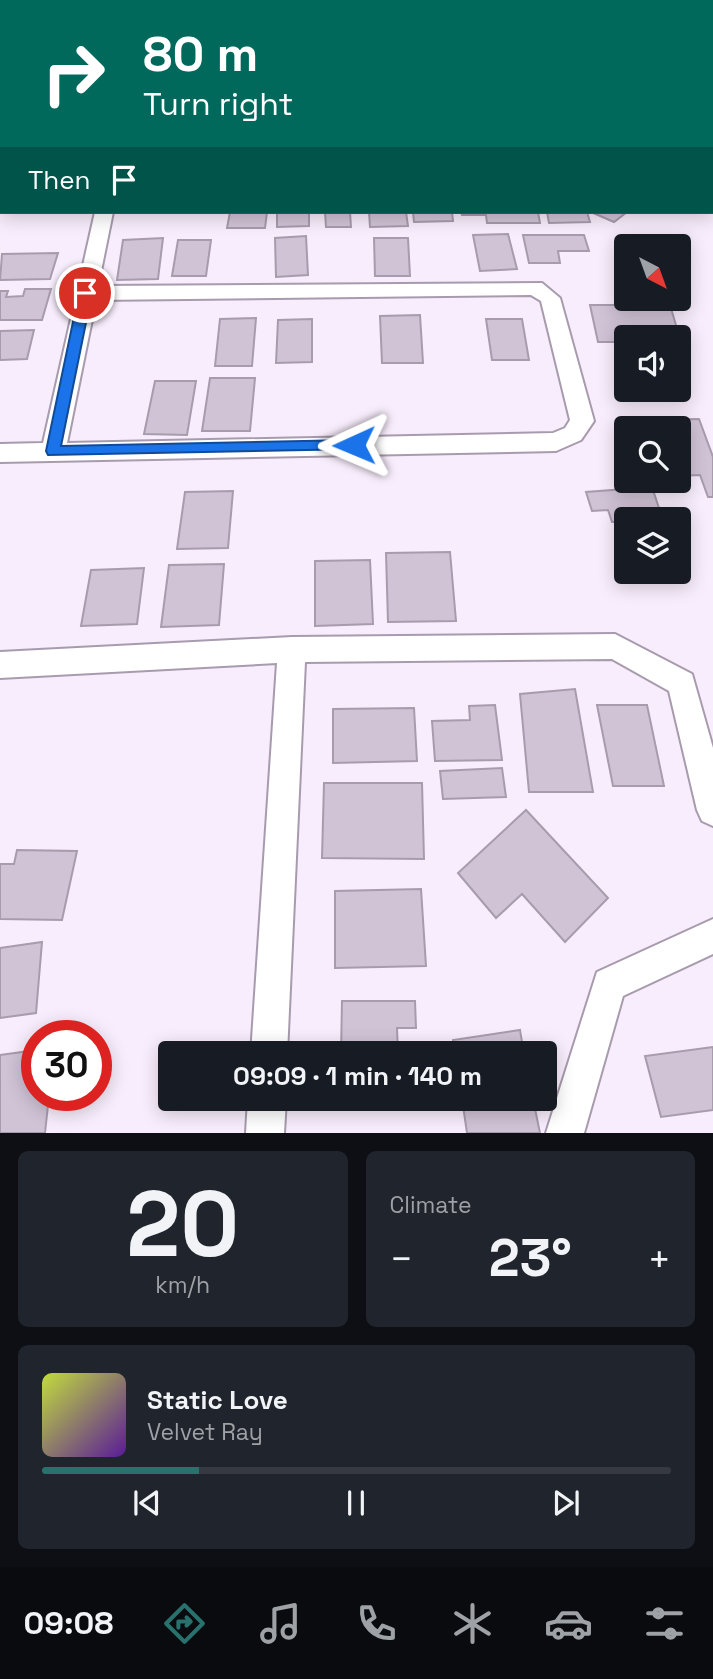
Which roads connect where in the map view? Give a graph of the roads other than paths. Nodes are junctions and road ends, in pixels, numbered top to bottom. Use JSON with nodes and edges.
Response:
{"nodes":[{"id":1,"x":104,"y":214,"type":"edge"},
{"id":2,"x":85,"y":293,"type":"junction"},
{"id":3,"x":53,"y":451,"type":"junction"},
{"id":4,"x":0,"y":453,"type":"edge"},
{"id":5,"x":292,"y":650,"type":"junction"},
{"id":6,"x":0,"y":665,"type":"edge"},
{"id":7,"x":713,"y":810,"type":"edge"},
{"id":8,"x":713,"y":936,"type":"edge"},
{"id":9,"x":270,"y":1041,"type":"edge"},
{"id":10,"x":266,"y":1111,"type":"edge"},
{"id":11,"x":265,"y":1133,"type":"edge"},
{"id":12,"x":565,"y":1133,"type":"edge"}],
"edges":[{"from":1,"to":2,"type":"street"},
{"from":2,"to":3,"type":"street"},
{"from":2,"to":3,"type":"street"},
{"from":3,"to":4,"type":"street"},
{"from":5,"to":6,"type":"street"},
{"from":5,"to":7,"type":"street"},
{"from":5,"to":9,"type":"street"},
{"from":8,"to":12,"type":"street"},
{"from":10,"to":11,"type":"street"}]}
